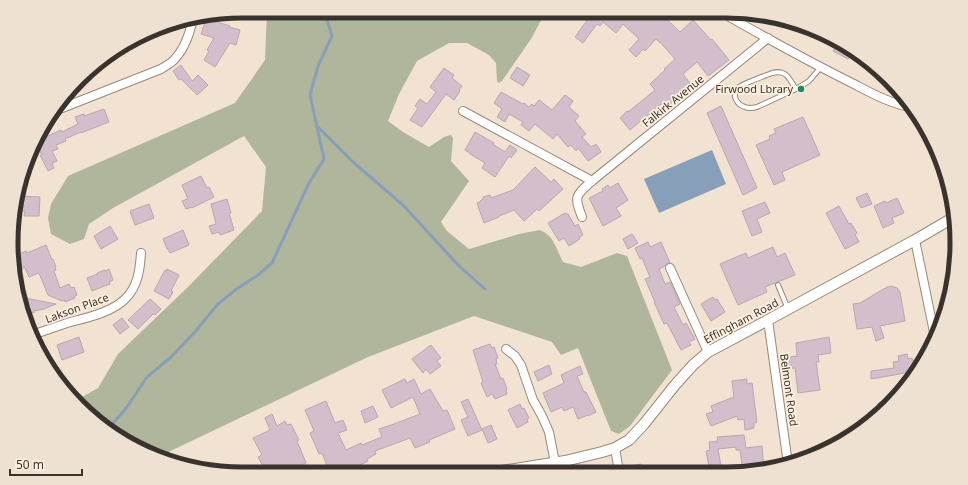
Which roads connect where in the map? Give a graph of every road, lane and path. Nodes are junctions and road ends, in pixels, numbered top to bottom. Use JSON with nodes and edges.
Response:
{"nodes":[{"id":1,"x":730,"y":18,"type":"edge"},
{"id":2,"x":191,"y":24,"type":"edge"},
{"id":3,"x":768,"y":38,"type":"junction"},
{"id":4,"x":821,"y":67,"type":"junction"},
{"id":5,"x":796,"y":89,"type":"junction"},
{"id":6,"x":904,"y":106,"type":"edge"},
{"id":7,"x":63,"y":108,"type":"edge"},
{"id":8,"x":463,"y":112,"type":"dead end"},
{"id":9,"x":592,"y":181,"type":"junction"},
{"id":10,"x":582,"y":217,"type":"dead end"},
{"id":11,"x":949,"y":220,"type":"edge"},
{"id":12,"x":915,"y":240,"type":"junction"},
{"id":13,"x":141,"y":253,"type":"dead end"},
{"id":14,"x":670,"y":268,"type":"dead end"},
{"id":15,"x":778,"y":285,"type":"dead end"},
{"id":16,"x":788,"y":309,"type":"junction"},
{"id":17,"x":768,"y":320,"type":"junction"},
{"id":18,"x":933,"y":328,"type":"edge"},
{"id":19,"x":37,"y":333,"type":"edge"},
{"id":20,"x":506,"y":349,"type":"dead end"},
{"id":21,"x":708,"y":352,"type":"junction"},
{"id":22,"x":616,"y":448,"type":"junction"},
{"id":23,"x":787,"y":458,"type":"edge"},
{"id":24,"x":555,"y":462,"type":"junction"},
{"id":25,"x":525,"y":467,"type":"edge"},
{"id":26,"x":556,"y":467,"type":"edge"},
{"id":27,"x":618,"y":467,"type":"edge"}],
"edges":[{"from":1,"to":3,"type":"street"},
{"from":2,"to":7,"type":"street"},
{"from":3,"to":4,"type":"street"},
{"from":3,"to":9,"type":"street","name":"Falkirk Avenue"},
{"from":4,"to":5,"type":"lane"},
{"from":4,"to":6,"type":"street"},
{"from":5,"to":5,"type":"lane"},
{"from":8,"to":9,"type":"street"},
{"from":9,"to":10,"type":"street","name":"Falkirk Avenue"},
{"from":11,"to":12,"type":"street","name":"Effingham Road"},
{"from":12,"to":16,"type":"street","name":"Effingham Road"},
{"from":12,"to":18,"type":"street"},
{"from":13,"to":19,"type":"street","name":"Lakson Place"},
{"from":14,"to":21,"type":"street"},
{"from":15,"to":16,"type":"lane"},
{"from":16,"to":17,"type":"street","name":"Effingham Road"},
{"from":17,"to":21,"type":"street","name":"Effingham Road"},
{"from":17,"to":23,"type":"street","name":"Belmont Road"},
{"from":20,"to":24,"type":"street"},
{"from":21,"to":22,"type":"street","name":"Effingham Road"},
{"from":22,"to":24,"type":"street","name":"Effingham Road"},
{"from":22,"to":27,"type":"street"},
{"from":24,"to":25,"type":"street","name":"Effingham Road"},
{"from":24,"to":26,"type":"street"}]}
